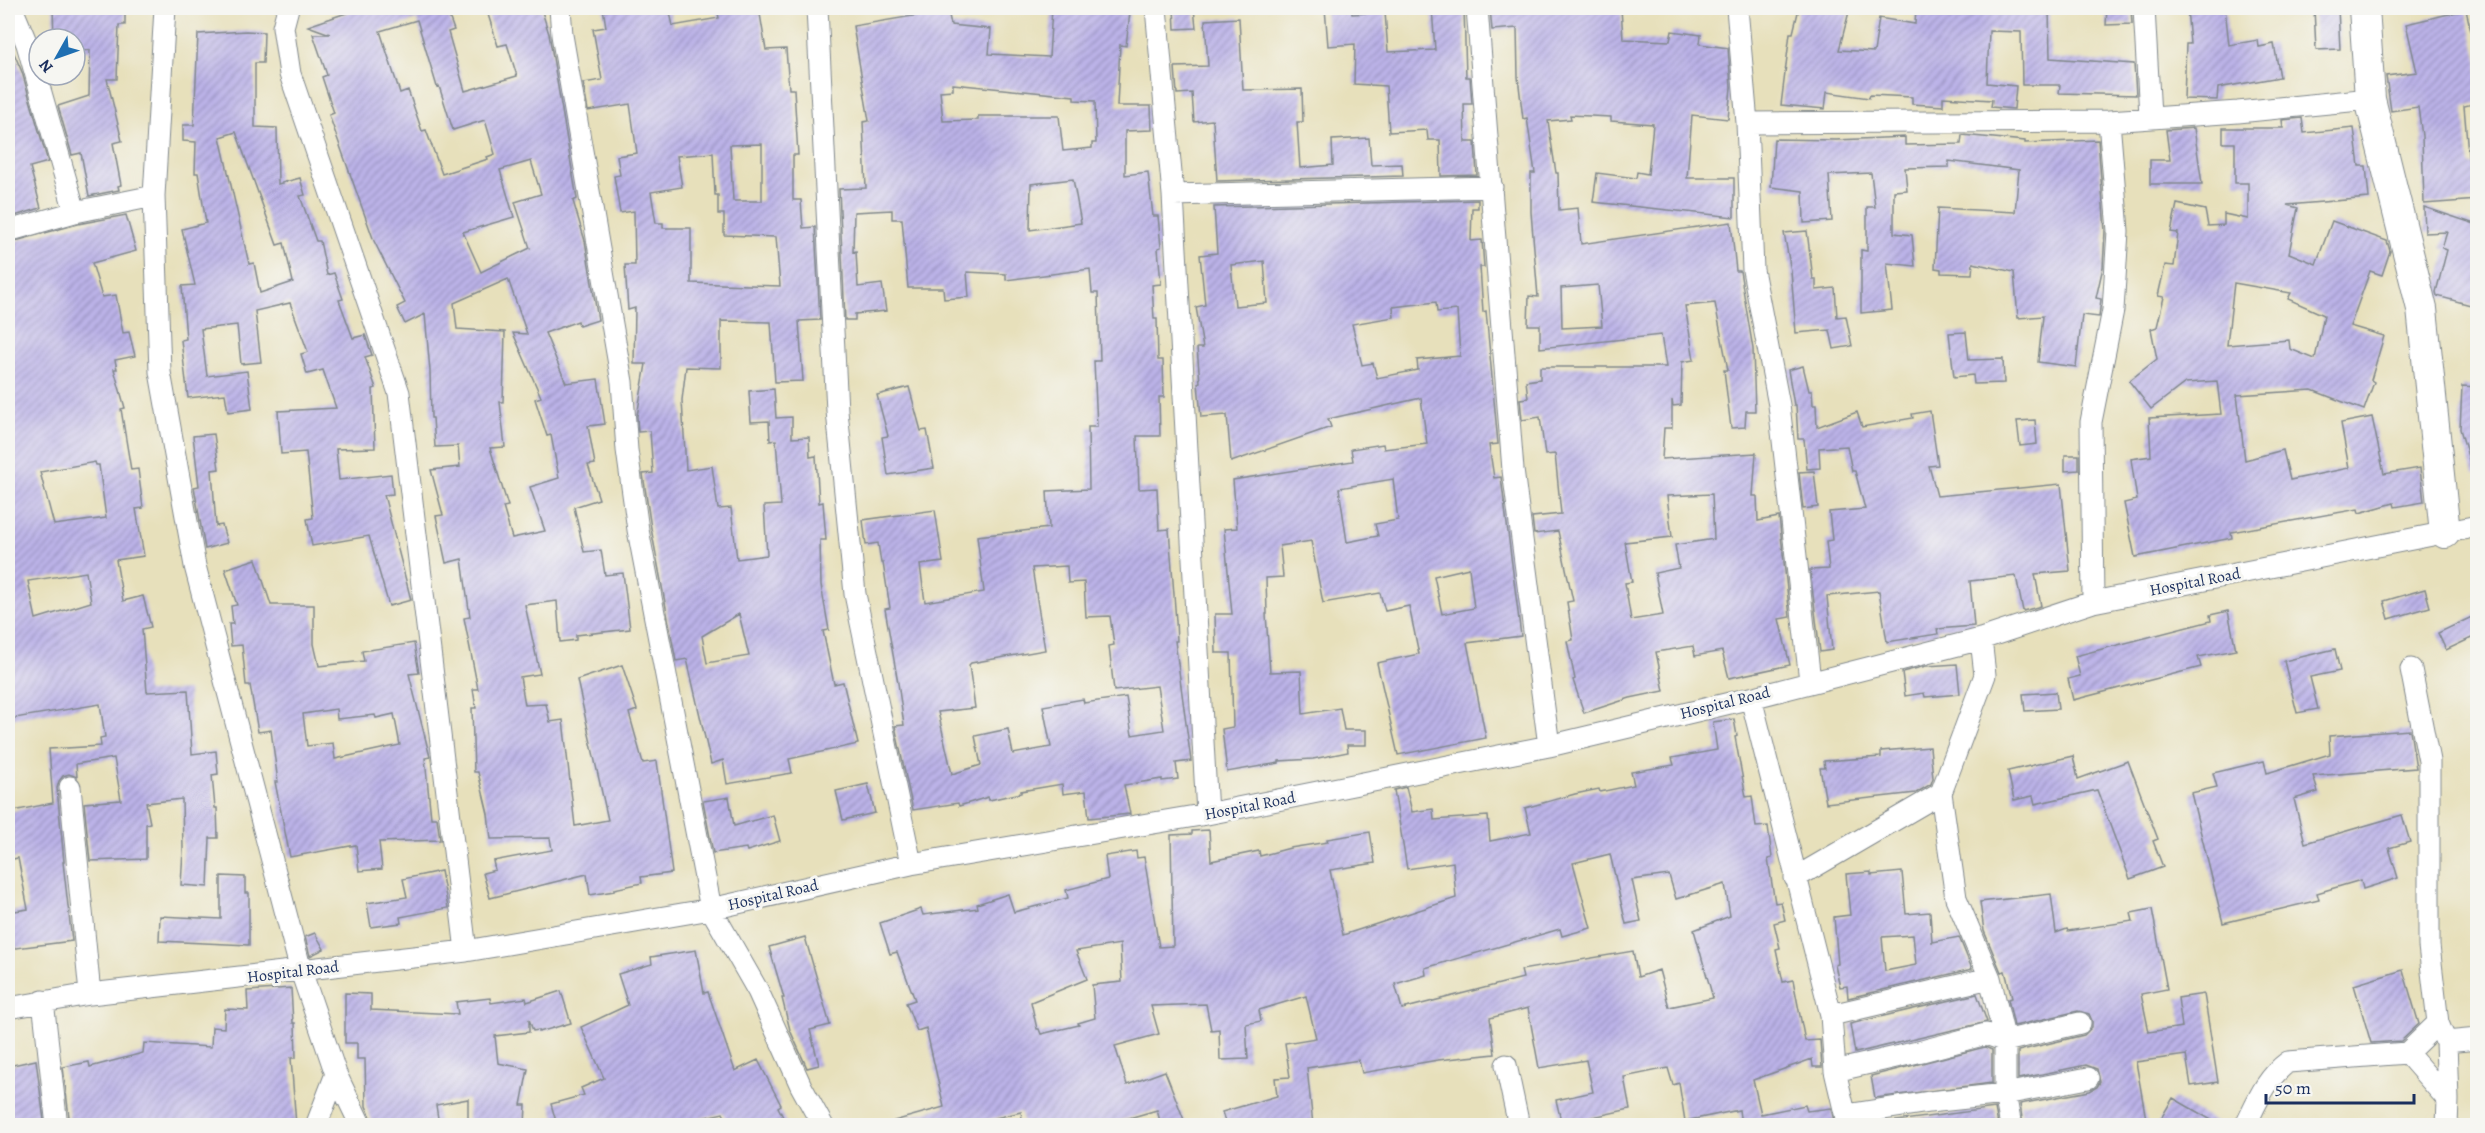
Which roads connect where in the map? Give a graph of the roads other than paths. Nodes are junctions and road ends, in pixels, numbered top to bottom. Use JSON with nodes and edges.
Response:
{"nodes":[{"id":1,"x":12,"y":8,"type":"edge"},
{"id":2,"x":165,"y":8,"type":"edge"},
{"id":3,"x":288,"y":8,"type":"edge"},
{"id":4,"x":560,"y":8,"type":"edge"},
{"id":5,"x":817,"y":8,"type":"edge"},
{"id":6,"x":1156,"y":8,"type":"edge"},
{"id":7,"x":1477,"y":8,"type":"edge"},
{"id":8,"x":1737,"y":8,"type":"edge"},
{"id":9,"x":2144,"y":8,"type":"edge"},
{"id":10,"x":2364,"y":8,"type":"edge"},
{"id":11,"x":2370,"y":99,"type":"junction"},
{"id":12,"x":2150,"y":116,"type":"junction"},
{"id":13,"x":2109,"y":121,"type":"junction"},
{"id":14,"x":1747,"y":123,"type":"junction"},
{"id":15,"x":1492,"y":187,"type":"junction"},
{"id":16,"x":1173,"y":195,"type":"junction"},
{"id":17,"x":154,"y":196,"type":"junction"},
{"id":18,"x":75,"y":212,"type":"junction"},
{"id":19,"x":8,"y":231,"type":"edge"},
{"id":20,"x":2478,"y":526,"type":"edge"},
{"id":21,"x":2445,"y":533,"type":"junction"},
{"id":22,"x":2093,"y":602,"type":"junction"},
{"id":23,"x":1981,"y":639,"type":"junction"},
{"id":24,"x":2411,"y":669,"type":"dead end"},
{"id":25,"x":1810,"y":681,"type":"junction"},
{"id":26,"x":1751,"y":698,"type":"junction"},
{"id":27,"x":1549,"y":746,"type":"junction"},
{"id":28,"x":70,"y":788,"type":"dead end"},
{"id":29,"x":1941,"y":793,"type":"junction"},
{"id":30,"x":1207,"y":814,"type":"junction"},
{"id":31,"x":911,"y":864,"type":"junction"},
{"id":32,"x":1795,"y":878,"type":"junction"},
{"id":33,"x":711,"y":909,"type":"junction"},
{"id":34,"x":466,"y":951,"type":"junction"},
{"id":35,"x":301,"y":971,"type":"junction"},
{"id":36,"x":1990,"y":978,"type":"junction"},
{"id":37,"x":90,"y":994,"type":"junction"},
{"id":38,"x":44,"y":1001,"type":"junction"},
{"id":39,"x":8,"y":1008,"type":"edge"},
{"id":40,"x":1831,"y":1015,"type":"junction"},
{"id":41,"x":2080,"y":1023,"type":"dead end"},
{"id":42,"x":2442,"y":1032,"type":"junction"},
{"id":43,"x":2478,"y":1039,"type":"edge"},
{"id":44,"x":2005,"y":1041,"type":"junction"},
{"id":45,"x":2407,"y":1053,"type":"junction"},
{"id":46,"x":1506,"y":1065,"type":"dead end"},
{"id":47,"x":1835,"y":1071,"type":"junction"},
{"id":48,"x":336,"y":1074,"type":"junction"},
{"id":49,"x":2088,"y":1078,"type":"dead end"},
{"id":50,"x":2005,"y":1094,"type":"junction"},
{"id":51,"x":2448,"y":1100,"type":"junction"},
{"id":52,"x":1847,"y":1120,"type":"edge"},
{"id":53,"x":57,"y":1125,"type":"edge"},
{"id":54,"x":316,"y":1125,"type":"edge"},
{"id":55,"x":361,"y":1125,"type":"edge"},
{"id":56,"x":823,"y":1125,"type":"edge"},
{"id":57,"x":1520,"y":1125,"type":"edge"},
{"id":58,"x":2012,"y":1125,"type":"edge"},
{"id":59,"x":2245,"y":1125,"type":"edge"},
{"id":60,"x":2447,"y":1125,"type":"edge"}],
"edges":[{"from":1,"to":18,"type":"street"},
{"from":2,"to":17,"type":"street"},
{"from":3,"to":34,"type":"street"},
{"from":4,"to":33,"type":"street"},
{"from":5,"to":31,"type":"street"},
{"from":6,"to":16,"type":"street"},
{"from":7,"to":15,"type":"street"},
{"from":8,"to":14,"type":"street"},
{"from":9,"to":12,"type":"street"},
{"from":10,"to":11,"type":"street"},
{"from":11,"to":12,"type":"street"},
{"from":11,"to":21,"type":"street"},
{"from":12,"to":13,"type":"street"},
{"from":13,"to":14,"type":"street"},
{"from":13,"to":22,"type":"street"},
{"from":14,"to":25,"type":"street"},
{"from":15,"to":16,"type":"street"},
{"from":15,"to":27,"type":"street"},
{"from":16,"to":30,"type":"street"},
{"from":17,"to":18,"type":"street"},
{"from":17,"to":35,"type":"street"},
{"from":18,"to":19,"type":"street"},
{"from":20,"to":21,"type":"street","name":"Hospital Road"},
{"from":21,"to":22,"type":"street","name":"Hospital Road"},
{"from":22,"to":23,"type":"street","name":"Hospital Road"},
{"from":23,"to":25,"type":"street","name":"Hospital Road"},
{"from":23,"to":29,"type":"street"},
{"from":24,"to":42,"type":"street"},
{"from":25,"to":26,"type":"street","name":"Hospital Road"},
{"from":26,"to":27,"type":"street","name":"Hospital Road"},
{"from":26,"to":32,"type":"street"},
{"from":27,"to":30,"type":"street","name":"Hospital Road"},
{"from":28,"to":37,"type":"street"},
{"from":29,"to":32,"type":"street"},
{"from":29,"to":36,"type":"street"},
{"from":30,"to":31,"type":"street","name":"Hospital Road"},
{"from":31,"to":33,"type":"street","name":"Hospital Road"},
{"from":32,"to":40,"type":"street"},
{"from":33,"to":34,"type":"street","name":"Hospital Road"},
{"from":33,"to":56,"type":"street"},
{"from":34,"to":35,"type":"street","name":"Hospital Road"},
{"from":35,"to":37,"type":"street","name":"Hospital Road"},
{"from":35,"to":48,"type":"street"},
{"from":36,"to":40,"type":"street"},
{"from":36,"to":44,"type":"street"},
{"from":37,"to":38,"type":"street","name":"Hospital Road"},
{"from":38,"to":39,"type":"street","name":"Hospital Road"},
{"from":38,"to":53,"type":"street"},
{"from":40,"to":47,"type":"street"},
{"from":41,"to":44,"type":"street"},
{"from":42,"to":43,"type":"street"},
{"from":42,"to":45,"type":"street"},
{"from":42,"to":51,"type":"street"},
{"from":44,"to":47,"type":"street"},
{"from":44,"to":50,"type":"street"},
{"from":45,"to":51,"type":"street"},
{"from":45,"to":59,"type":"street"},
{"from":46,"to":57,"type":"street"},
{"from":47,"to":52,"type":"street"},
{"from":48,"to":54,"type":"street"},
{"from":48,"to":55,"type":"street"},
{"from":49,"to":50,"type":"street"},
{"from":50,"to":52,"type":"street"},
{"from":50,"to":58,"type":"street"},
{"from":51,"to":60,"type":"street"}]}
